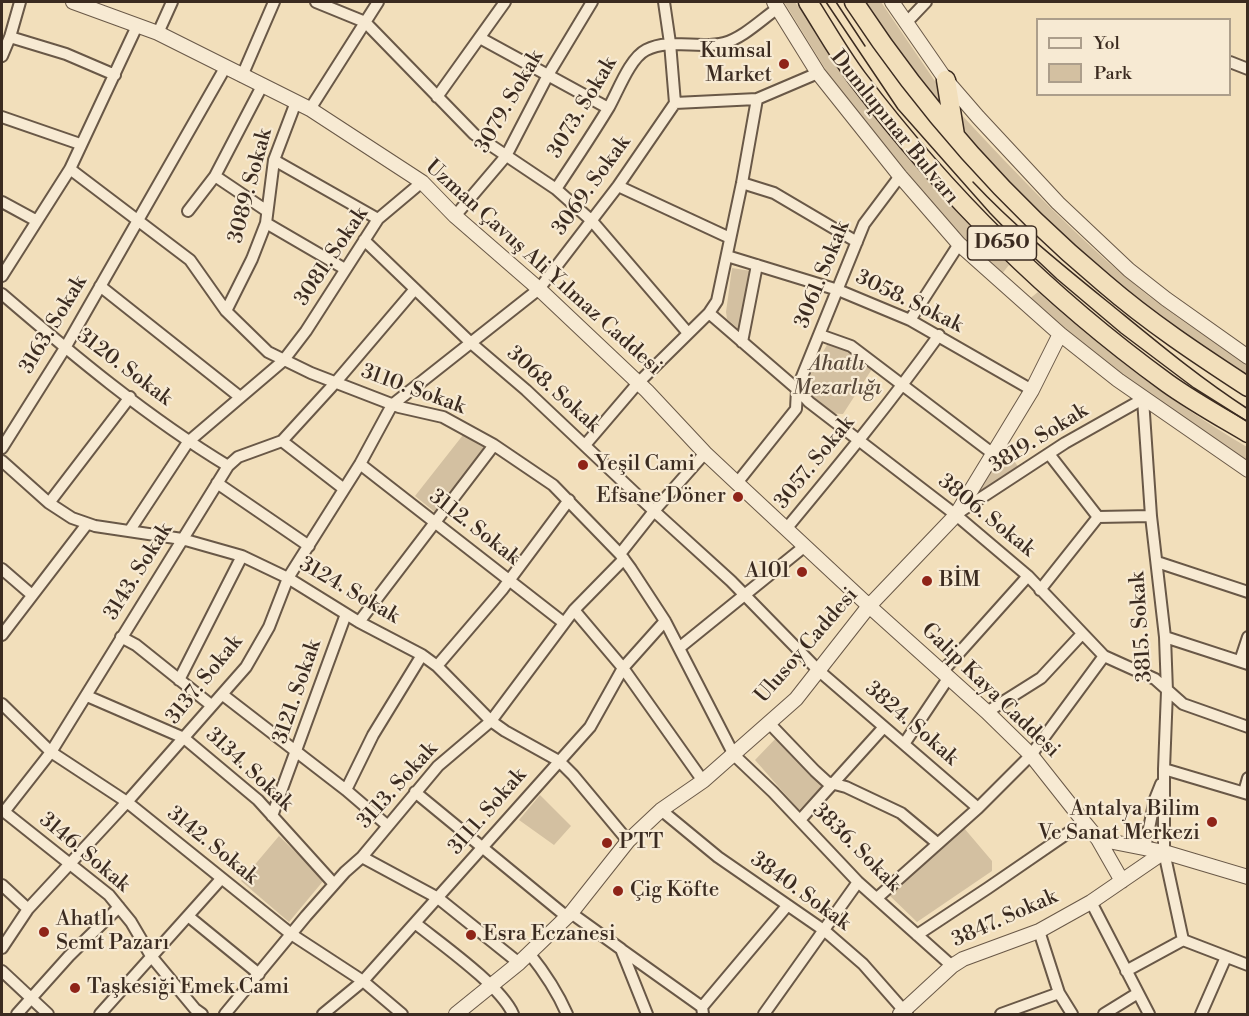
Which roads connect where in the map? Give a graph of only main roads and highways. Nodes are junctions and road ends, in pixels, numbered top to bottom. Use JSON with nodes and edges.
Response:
{"nodes":[{"id":1,"x":808,"y":2,"type":"edge"},
{"id":2,"x":854,"y":2,"type":"edge"},
{"id":3,"x":946,"y":80,"type":"road end"},
{"id":4,"x":955,"y":137,"type":"junction"},
{"id":5,"x":1248,"y":387,"type":"edge"},
{"id":6,"x":1248,"y":434,"type":"edge"}],
"edges":[{"from":1,"to":6,"type":"highway","name":"Dumlupınar Bulvarı","number":"D650"},
{"from":2,"to":4,"type":"highway","name":"Dumlupınar Bulvarı","number":"D650"},
{"from":3,"to":4,"type":"highway"},
{"from":4,"to":5,"type":"highway","name":"Dumlupınar Bulvarı","number":"D650"}]}
